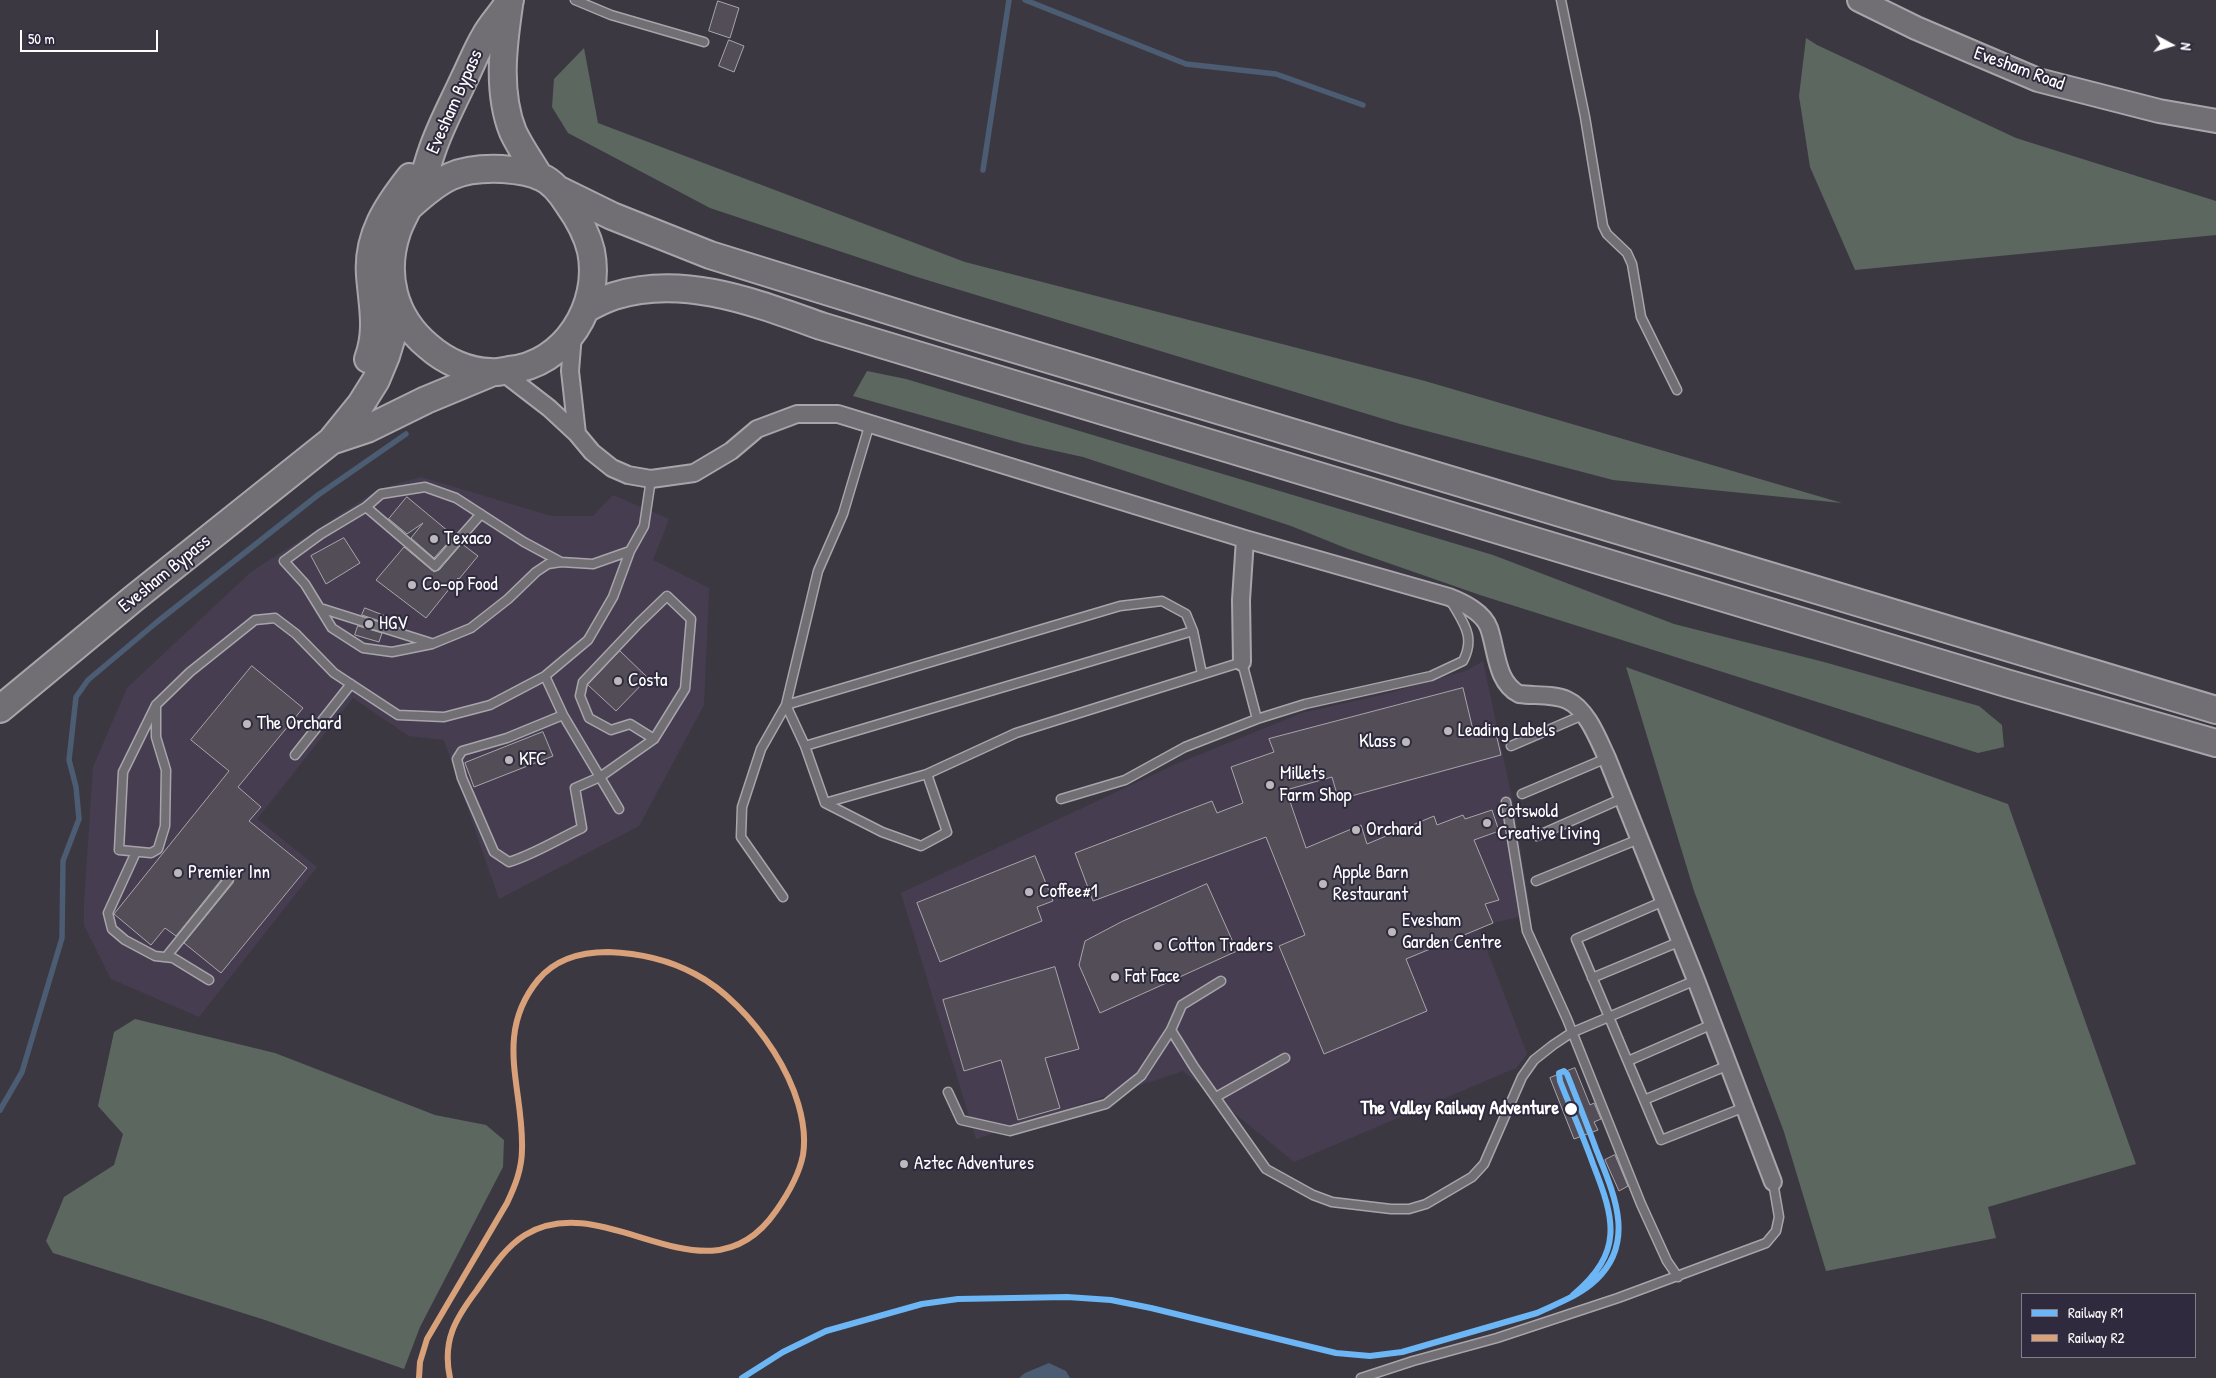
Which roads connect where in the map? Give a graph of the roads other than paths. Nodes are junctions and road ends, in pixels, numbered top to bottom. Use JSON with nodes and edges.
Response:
{"nodes":[{"id":1,"x":574,"y":0,"type":"edge"},
{"id":2,"x":1561,"y":0,"type":"edge"},
{"id":3,"x":1859,"y":0,"type":"edge"},
{"id":4,"x":510,"y":1,"type":"edge"},
{"id":5,"x":704,"y":42,"type":"dead end"},
{"id":6,"x":2216,"y":121,"type":"edge"},
{"id":7,"x":432,"y":150,"type":"junction"},
{"id":8,"x":548,"y":183,"type":"junction"},
{"id":9,"x":409,"y":207,"type":"junction"},
{"id":10,"x":395,"y":303,"type":"junction"},
{"id":11,"x":586,"y":309,"type":"junction"},
{"id":12,"x":573,"y":334,"type":"junction"},
{"id":13,"x":496,"y":372,"type":"junction"},
{"id":14,"x":1677,"y":390,"type":"dead end"},
{"id":15,"x":870,"y":423,"type":"junction"},
{"id":16,"x":577,"y":434,"type":"junction"},
{"id":17,"x":331,"y":441,"type":"junction"},
{"id":18,"x":290,"y":473,"type":"junction"},
{"id":19,"x":651,"y":479,"type":"junction"},
{"id":20,"x":366,"y":507,"type":"junction"},
{"id":21,"x":481,"y":514,"type":"junction"},
{"id":22,"x":1245,"y":539,"type":"junction"},
{"id":23,"x":630,"y":551,"type":"junction"},
{"id":24,"x":561,"y":562,"type":"junction"},
{"id":25,"x":1449,"y":597,"type":"junction"},
{"id":26,"x":320,"y":608,"type":"junction"},
{"id":27,"x":1192,"y":631,"type":"junction"},
{"id":28,"x":432,"y":644,"type":"junction"},
{"id":29,"x":1242,"y":662,"type":"junction"},
{"id":30,"x":1202,"y":674,"type":"junction"},
{"id":31,"x":545,"y":676,"type":"junction"},
{"id":32,"x":351,"y":684,"type":"junction"},
{"id":33,"x":156,"y":705,"type":"junction"},
{"id":34,"x":786,"y":705,"type":"junction"},
{"id":35,"x":0,"y":709,"type":"edge"},
{"id":36,"x":2216,"y":710,"type":"edge"},
{"id":37,"x":562,"y":714,"type":"junction"},
{"id":38,"x":1583,"y":715,"type":"junction"},
{"id":39,"x":1257,"y":720,"type":"junction"},
{"id":40,"x":654,"y":740,"type":"junction"},
{"id":41,"x":2216,"y":743,"type":"edge"},
{"id":42,"x":805,"y":746,"type":"junction"},
{"id":43,"x":1511,"y":746,"type":"dead end"},
{"id":44,"x":295,"y":755,"type":"dead end"},
{"id":45,"x":1608,"y":758,"type":"junction"},
{"id":46,"x":927,"y":774,"type":"junction"},
{"id":47,"x":600,"y":777,"type":"junction"},
{"id":48,"x":1522,"y":794,"type":"dead end"},
{"id":49,"x":1623,"y":798,"type":"junction"},
{"id":50,"x":1061,"y":799,"type":"dead end"},
{"id":51,"x":1506,"y":802,"type":"dead end"},
{"id":52,"x":826,"y":803,"type":"junction"},
{"id":53,"x":619,"y":808,"type":"dead end"},
{"id":54,"x":1537,"y":836,"type":"dead end"},
{"id":55,"x":1639,"y":839,"type":"junction"},
{"id":56,"x":136,"y":852,"type":"junction"},
{"id":57,"x":229,"y":879,"type":"dead end"},
{"id":58,"x":1536,"y":881,"type":"dead end"},
{"id":59,"x":783,"y":897,"type":"dead end"},
{"id":60,"x":1664,"y":900,"type":"junction"},
{"id":61,"x":1680,"y":941,"type":"junction"},
{"id":62,"x":166,"y":957,"type":"junction"},
{"id":63,"x":1592,"y":978,"type":"junction"},
{"id":64,"x":209,"y":980,"type":"dead end"},
{"id":65,"x":1696,"y":980,"type":"junction"},
{"id":66,"x":1221,"y":981,"type":"dead end"},
{"id":67,"x":1610,"y":1017,"type":"junction"},
{"id":68,"x":1713,"y":1024,"type":"junction"},
{"id":69,"x":1172,"y":1030,"type":"junction"},
{"id":70,"x":1572,"y":1033,"type":"junction"},
{"id":71,"x":1285,"y":1058,"type":"dead end"},
{"id":72,"x":1628,"y":1061,"type":"junction"},
{"id":73,"x":1729,"y":1065,"type":"junction"},
{"id":74,"x":948,"y":1092,"type":"dead end"},
{"id":75,"x":1216,"y":1097,"type":"junction"},
{"id":76,"x":1644,"y":1100,"type":"junction"},
{"id":77,"x":1745,"y":1107,"type":"junction"},
{"id":78,"x":1773,"y":1182,"type":"joint"},
{"id":79,"x":1678,"y":1276,"type":"junction"},
{"id":80,"x":1361,"y":1378,"type":"edge"}],
"edges":[{"from":1,"to":5,"type":"lane"},
{"from":2,"to":14,"type":"lane"},
{"from":3,"to":6,"type":"main road","name":"Evesham Road"},
{"from":4,"to":7,"type":"highway","name":"Evesham Bypass"},
{"from":4,"to":8,"type":"highway","name":"Evesham Bypass"},
{"from":7,"to":9,"type":"highway","name":"Evesham Bypass"},
{"from":7,"to":18,"type":"highway"},
{"from":8,"to":9,"type":"highway"},
{"from":8,"to":11,"type":"highway","name":"Evesham Bypass"},
{"from":8,"to":36,"type":"highway"},
{"from":9,"to":10,"type":"highway","name":"Evesham Bypass"},
{"from":10,"to":13,"type":"highway"},
{"from":10,"to":17,"type":"highway","name":"Evesham Bypass"},
{"from":11,"to":12,"type":"highway","name":"Evesham Bypass"},
{"from":11,"to":41,"type":"highway"},
{"from":12,"to":13,"type":"highway","name":"Evesham Bypass"},
{"from":12,"to":16,"type":"street"},
{"from":13,"to":16,"type":"street"},
{"from":13,"to":17,"type":"highway","name":"Evesham Bypass"},
{"from":15,"to":19,"type":"street"},
{"from":15,"to":22,"type":"street"},
{"from":15,"to":34,"type":"lane"},
{"from":16,"to":19,"type":"street"},
{"from":17,"to":18,"type":"highway","name":"Evesham Bypass"},
{"from":18,"to":35,"type":"highway","name":"Evesham Bypass"},
{"from":19,"to":23,"type":"lane"},
{"from":20,"to":21,"type":"lane"},
{"from":20,"to":21,"type":"lane"},
{"from":20,"to":26,"type":"lane"},
{"from":21,"to":24,"type":"lane"},
{"from":22,"to":25,"type":"street"},
{"from":22,"to":29,"type":"street"},
{"from":23,"to":24,"type":"lane"},
{"from":23,"to":31,"type":"lane"},
{"from":24,"to":28,"type":"lane"},
{"from":25,"to":38,"type":"street"},
{"from":25,"to":39,"type":"lane"},
{"from":26,"to":28,"type":"lane"},
{"from":26,"to":28,"type":"lane"},
{"from":27,"to":30,"type":"lane"},
{"from":27,"to":34,"type":"lane"},
{"from":27,"to":42,"type":"lane"},
{"from":29,"to":30,"type":"lane"},
{"from":29,"to":39,"type":"lane"},
{"from":30,"to":46,"type":"lane"},
{"from":31,"to":32,"type":"lane"},
{"from":31,"to":37,"type":"lane"},
{"from":32,"to":33,"type":"lane"},
{"from":32,"to":44,"type":"lane"},
{"from":33,"to":56,"type":"lane"},
{"from":33,"to":56,"type":"lane"},
{"from":34,"to":42,"type":"lane"},
{"from":34,"to":59,"type":"lane"},
{"from":37,"to":47,"type":"lane"},
{"from":37,"to":47,"type":"lane"},
{"from":38,"to":43,"type":"lane"},
{"from":38,"to":45,"type":"street"},
{"from":39,"to":50,"type":"lane"},
{"from":40,"to":40,"type":"lane"},
{"from":40,"to":47,"type":"lane"},
{"from":42,"to":52,"type":"lane"},
{"from":45,"to":48,"type":"lane"},
{"from":45,"to":49,"type":"street"},
{"from":46,"to":52,"type":"lane"},
{"from":46,"to":52,"type":"lane"},
{"from":47,"to":53,"type":"lane"},
{"from":49,"to":54,"type":"lane"},
{"from":49,"to":55,"type":"street"},
{"from":51,"to":70,"type":"lane"},
{"from":55,"to":58,"type":"lane"},
{"from":55,"to":60,"type":"street"},
{"from":56,"to":62,"type":"lane"},
{"from":57,"to":62,"type":"lane"},
{"from":60,"to":61,"type":"street"},
{"from":60,"to":63,"type":"lane"},
{"from":61,"to":63,"type":"lane"},
{"from":61,"to":65,"type":"street"},
{"from":62,"to":64,"type":"lane"},
{"from":63,"to":67,"type":"lane"},
{"from":65,"to":67,"type":"lane"},
{"from":65,"to":68,"type":"street"},
{"from":66,"to":69,"type":"lane"},
{"from":67,"to":70,"type":"lane"},
{"from":67,"to":72,"type":"lane"},
{"from":68,"to":72,"type":"lane"},
{"from":68,"to":73,"type":"street"},
{"from":69,"to":74,"type":"lane"},
{"from":69,"to":75,"type":"lane"},
{"from":70,"to":75,"type":"lane"},
{"from":70,"to":79,"type":"lane"},
{"from":71,"to":75,"type":"lane"},
{"from":72,"to":76,"type":"lane"},
{"from":73,"to":76,"type":"lane"},
{"from":73,"to":77,"type":"street"},
{"from":76,"to":77,"type":"lane"},
{"from":77,"to":78,"type":"street"},
{"from":78,"to":79,"type":"lane"},
{"from":79,"to":80,"type":"lane"}]}
